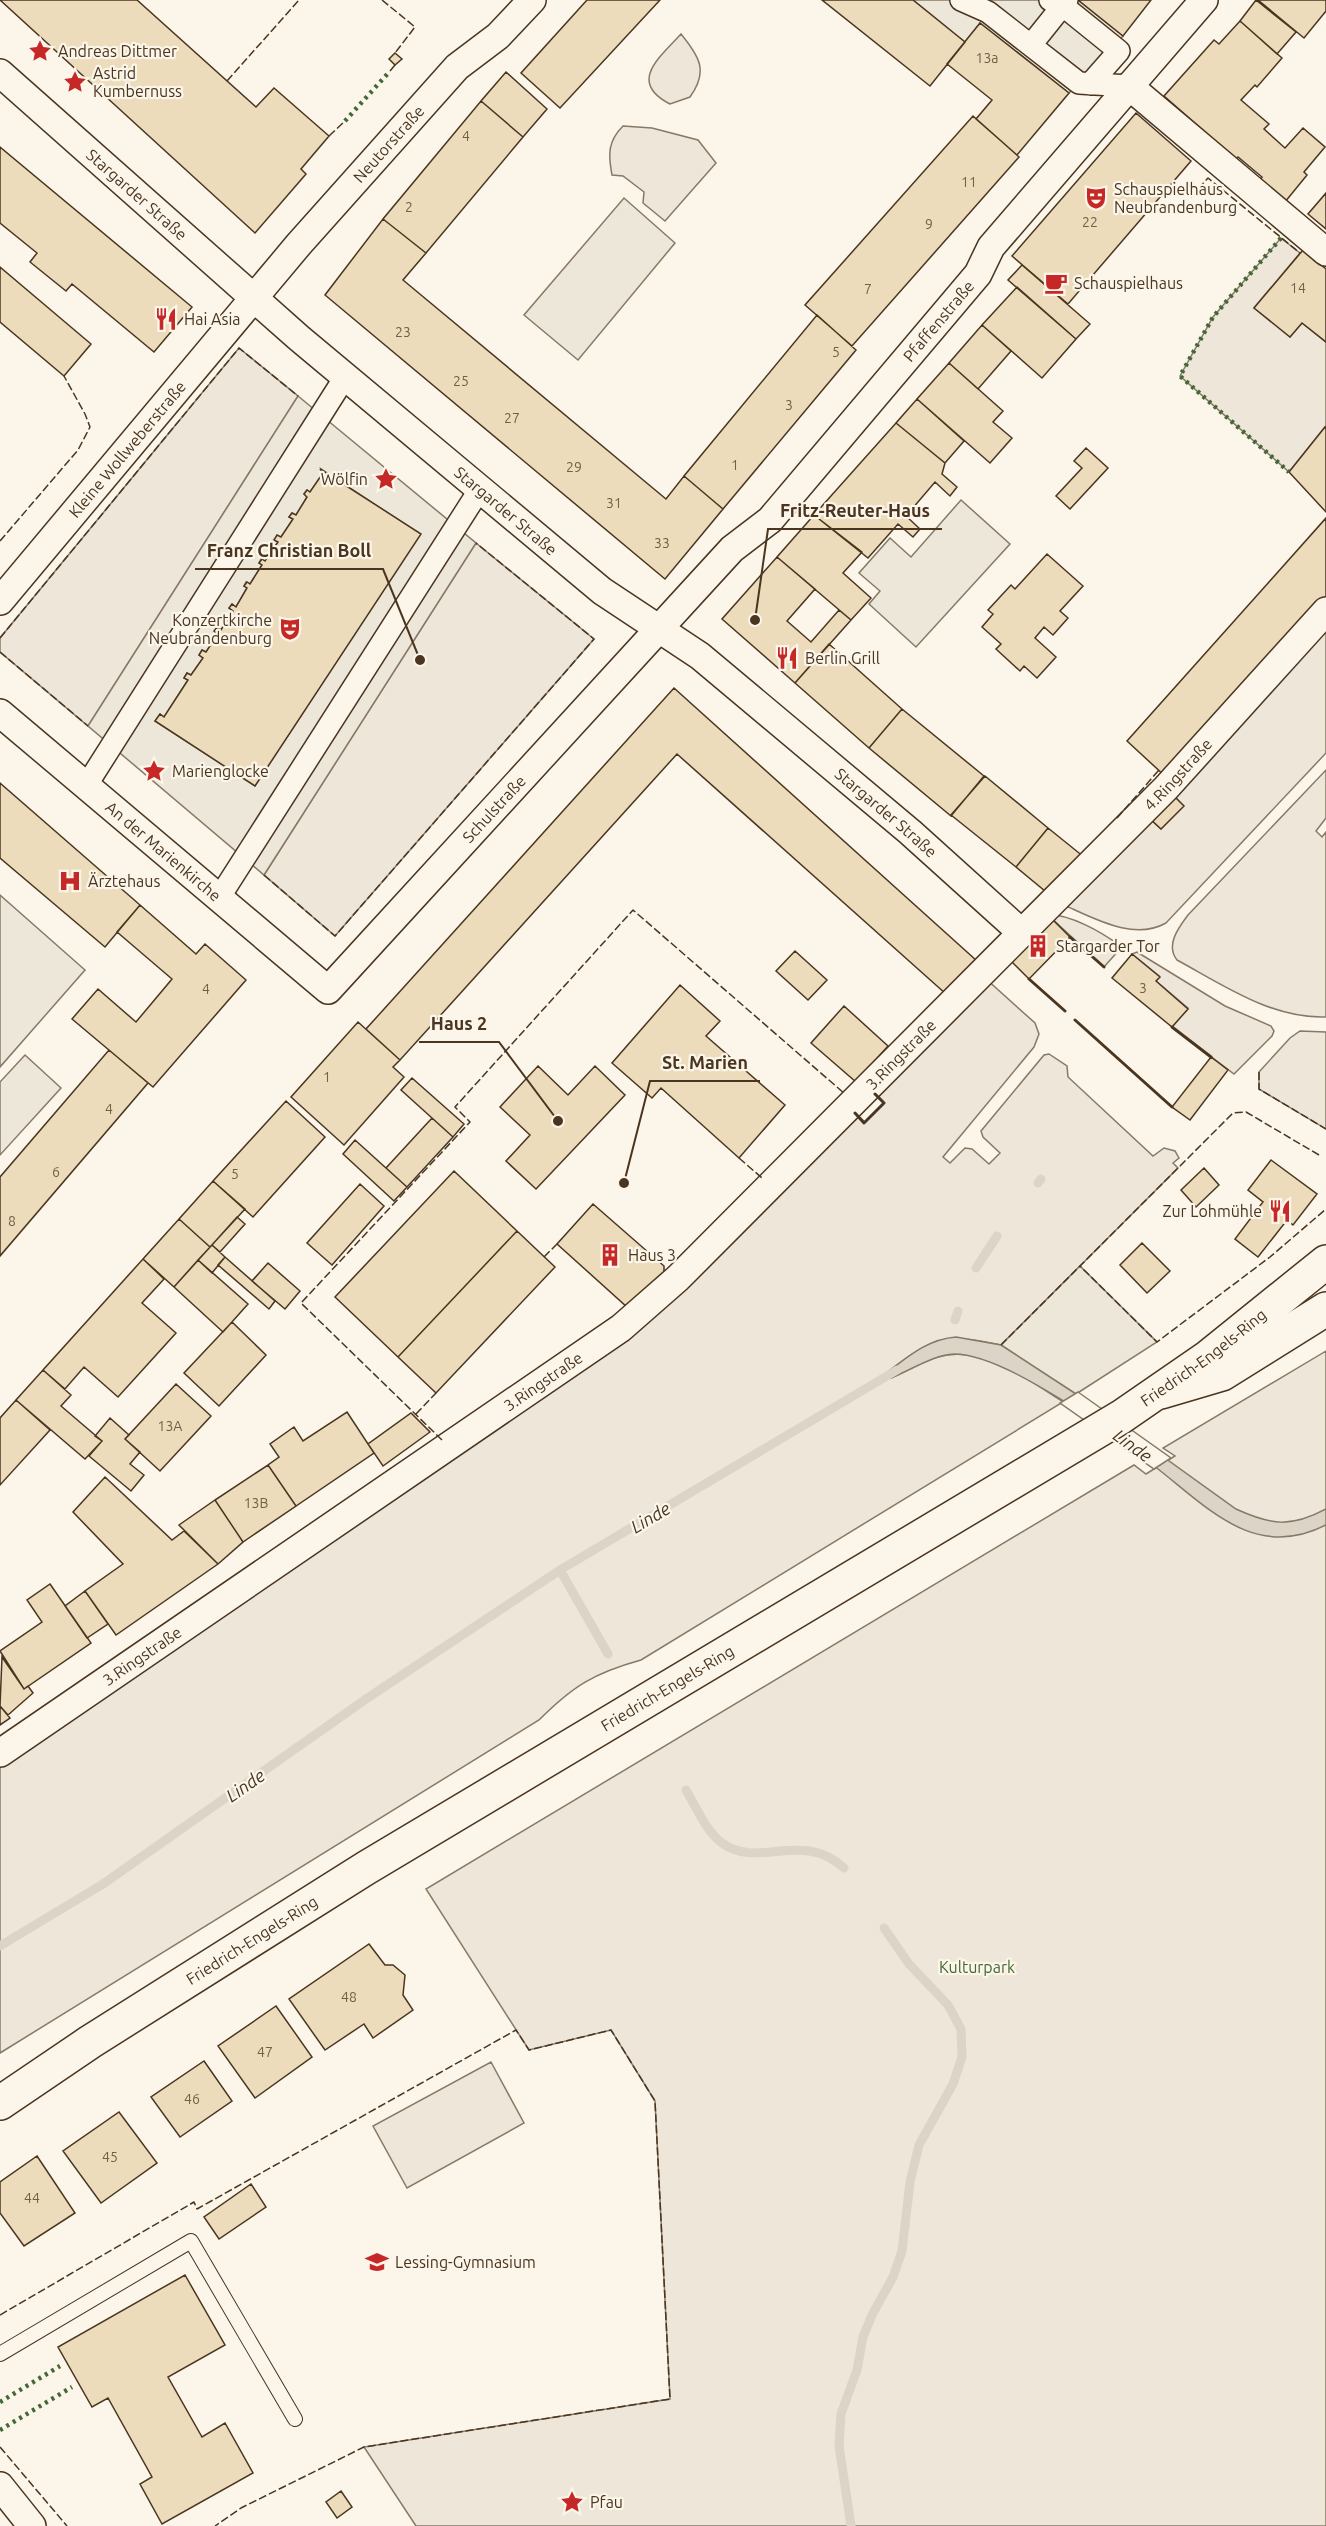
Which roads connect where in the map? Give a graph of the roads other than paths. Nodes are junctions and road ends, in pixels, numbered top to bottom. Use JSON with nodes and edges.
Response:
{"nodes":[{"id":1,"x":532,"y":0,"type":"edge"},
{"id":2,"x":961,"y":0,"type":"edge"},
{"id":3,"x":1204,"y":0,"type":"edge"},
{"id":4,"x":1060,"y":2,"type":"edge"},
{"id":5,"x":1031,"y":45,"type":"junction"},
{"id":6,"x":0,"y":73,"type":"edge"},
{"id":7,"x":1090,"y":84,"type":"junction"},
{"id":8,"x":1129,"y":86,"type":"junction"},
{"id":9,"x":1326,"y":252,"type":"edge"},
{"id":10,"x":254,"y":298,"type":"junction"},
{"id":11,"x":345,"y":376,"type":"junction"},
{"id":12,"x":480,"y":489,"type":"junction"},
{"id":13,"x":0,"y":600,"type":"edge"},
{"id":14,"x":1326,"y":611,"type":"edge"},
{"id":15,"x":659,"y":628,"type":"junction"},
{"id":16,"x":0,"y":713,"type":"edge"},
{"id":17,"x":86,"y":786,"type":"junction"},
{"id":18,"x":219,"y":898,"type":"junction"},
{"id":19,"x":1022,"y":933,"type":"junction"},
{"id":20,"x":328,"y":990,"type":"joint"},
{"id":21,"x":1326,"y":1262,"type":"edge"},
{"id":22,"x":1326,"y":1310,"type":"edge"},
{"id":23,"x":1159,"y":1392,"type":"junction"},
{"id":24,"x":0,"y":1753,"type":"edge"},
{"id":25,"x":0,"y":2103,"type":"edge"},
{"id":26,"x":0,"y":2354,"type":"edge"},
{"id":27,"x":295,"y":2419,"type":"dead end"},
{"id":28,"x":0,"y":2486,"type":"edge"},
{"id":29,"x":32,"y":2526,"type":"edge"}],
"edges":[{"from":1,"to":10,"type":"street","name":"Neutorstraße"},
{"from":2,"to":5,"type":"street"},
{"from":3,"to":8,"type":"street","name":"Pfaffenstraße"},
{"from":4,"to":5,"type":"street"},
{"from":4,"to":7,"type":"street"},
{"from":5,"to":7,"type":"street"},
{"from":6,"to":10,"type":"street","name":"Stargarder Straße"},
{"from":7,"to":8,"type":"street"},
{"from":8,"to":9,"type":"street"},
{"from":8,"to":15,"type":"street","name":"Pfaffenstraße"},
{"from":10,"to":11,"type":"street","name":"Stargarder Straße"},
{"from":10,"to":13,"type":"street","name":"Kleine Wollweberstraße"},
{"from":11,"to":12,"type":"street","name":"Stargarder Straße"},
{"from":11,"to":17,"type":"street"},
{"from":12,"to":15,"type":"street","name":"Stargarder Straße"},
{"from":12,"to":18,"type":"street"},
{"from":14,"to":19,"type":"street","name":"4.Ringstraße"},
{"from":15,"to":19,"type":"street","name":"Stargarder Straße"},
{"from":15,"to":20,"type":"street","name":"Schulstraße"},
{"from":16,"to":17,"type":"street","name":"An der Marienkirche"},
{"from":17,"to":18,"type":"street","name":"An der Marienkirche"},
{"from":18,"to":20,"type":"street","name":"An der Marienkirche"},
{"from":19,"to":24,"type":"street","name":"3.Ringstraße"},
{"from":21,"to":23,"type":"main road","name":"Friedrich-Engels-Ring"},
{"from":22,"to":23,"type":"main road"},
{"from":23,"to":25,"type":"main road","name":"Friedrich-Engels-Ring"},
{"from":26,"to":27,"type":"lane"},
{"from":28,"to":29,"type":"street"}]}
